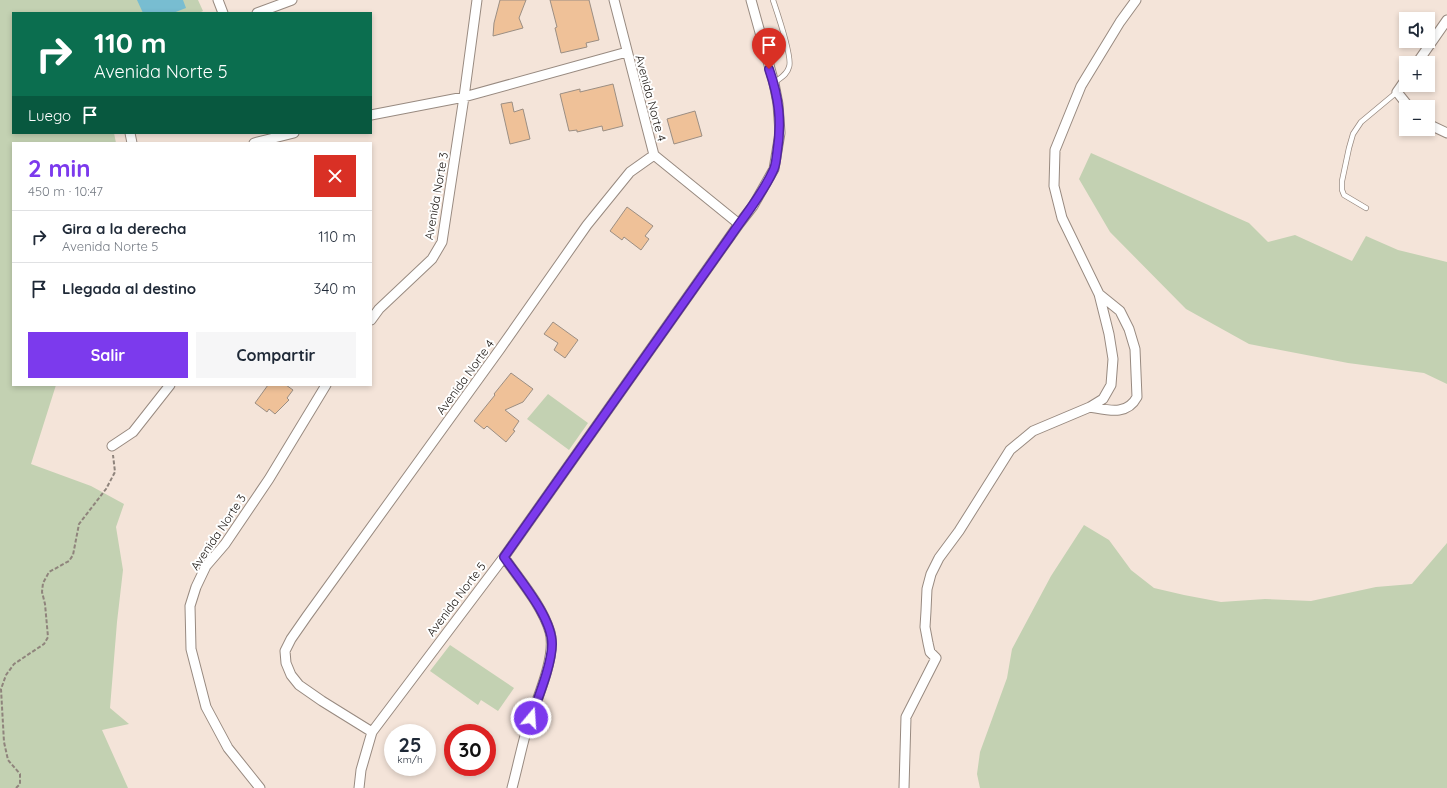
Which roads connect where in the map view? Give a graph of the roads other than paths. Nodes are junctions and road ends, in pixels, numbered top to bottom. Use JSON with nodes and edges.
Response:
{"nodes":[{"id":1,"x":218,"y":0,"type":"edge"},
{"id":2,"x":292,"y":0,"type":"edge"},
{"id":3,"x":477,"y":0,"type":"edge"},
{"id":4,"x":614,"y":0,"type":"edge"},
{"id":5,"x":751,"y":0,"type":"edge"},
{"id":6,"x":773,"y":0,"type":"edge"},
{"id":7,"x":1136,"y":0,"type":"edge"},
{"id":8,"x":223,"y":12,"type":"edge"},
{"id":9,"x":260,"y":12,"type":"edge"},
{"id":10,"x":1447,"y":20,"type":"edge"},
{"id":11,"x":627,"y":52,"type":"junction"},
{"id":12,"x":1422,"y":56,"type":"edge"},
{"id":13,"x":774,"y":83,"type":"junction"},
{"id":14,"x":1399,"y":89,"type":"edge"},
{"id":15,"x":1397,"y":92,"type":"junction"},
{"id":16,"x":464,"y":97,"type":"junction"},
{"id":17,"x":1403,"y":100,"type":"edge"},
{"id":18,"x":372,"y":115,"type":"edge"},
{"id":19,"x":1435,"y":127,"type":"edge"},
{"id":20,"x":1447,"y":133,"type":"edge"},
{"id":21,"x":290,"y":134,"type":"edge"},
{"id":22,"x":258,"y":142,"type":"edge"},
{"id":23,"x":654,"y":155,"type":"junction"},
{"id":24,"x":1366,"y":208,"type":"dead end"},
{"id":25,"x":739,"y":224,"type":"junction"},
{"id":26,"x":1099,"y":294,"type":"junction"},
{"id":27,"x":372,"y":319,"type":"edge"},
{"id":28,"x":169,"y":386,"type":"edge"},
{"id":29,"x":325,"y":386,"type":"edge"},
{"id":30,"x":1090,"y":407,"type":"junction"},
{"id":31,"x":112,"y":446,"type":"road end"},
{"id":32,"x":504,"y":557,"type":"junction"},
{"id":33,"x":372,"y":732,"type":"junction"},
{"id":34,"x":260,"y":788,"type":"edge"},
{"id":35,"x":359,"y":788,"type":"edge"},
{"id":36,"x":512,"y":788,"type":"edge"},
{"id":37,"x":904,"y":788,"type":"edge"}],
"edges":[{"from":1,"to":8,"type":"street"},
{"from":2,"to":9,"type":"street"},
{"from":3,"to":16,"type":"street","name":"Avenida Norte 3"},
{"from":4,"to":11,"type":"street","name":"Avenida Norte 4"},
{"from":5,"to":13,"type":"street","name":"Avenida Norte 5"},
{"from":6,"to":13,"type":"lane"},
{"from":7,"to":26,"type":"street"},
{"from":10,"to":12,"type":"street"},
{"from":11,"to":16,"type":"street"},
{"from":11,"to":23,"type":"street","name":"Avenida Norte 4"},
{"from":13,"to":25,"type":"street","name":"Avenida Norte 5"},
{"from":14,"to":15,"type":"street"},
{"from":15,"to":17,"type":"street"},
{"from":15,"to":24,"type":"lane"},
{"from":16,"to":18,"type":"street"},
{"from":16,"to":27,"type":"street","name":"Avenida Norte 3"},
{"from":19,"to":20,"type":"street"},
{"from":21,"to":22,"type":"street"},
{"from":23,"to":25,"type":"street"},
{"from":23,"to":33,"type":"street","name":"Avenida Norte 4"},
{"from":25,"to":32,"type":"street","name":"Avenida Norte 5"},
{"from":26,"to":30,"type":"street"},
{"from":26,"to":30,"type":"street"},
{"from":28,"to":31,"type":"street"},
{"from":29,"to":34,"type":"street","name":"Avenida Norte 3"},
{"from":30,"to":37,"type":"street"},
{"from":32,"to":33,"type":"street","name":"Avenida Norte 5"},
{"from":32,"to":36,"type":"street"},
{"from":33,"to":35,"type":"street"}]}
